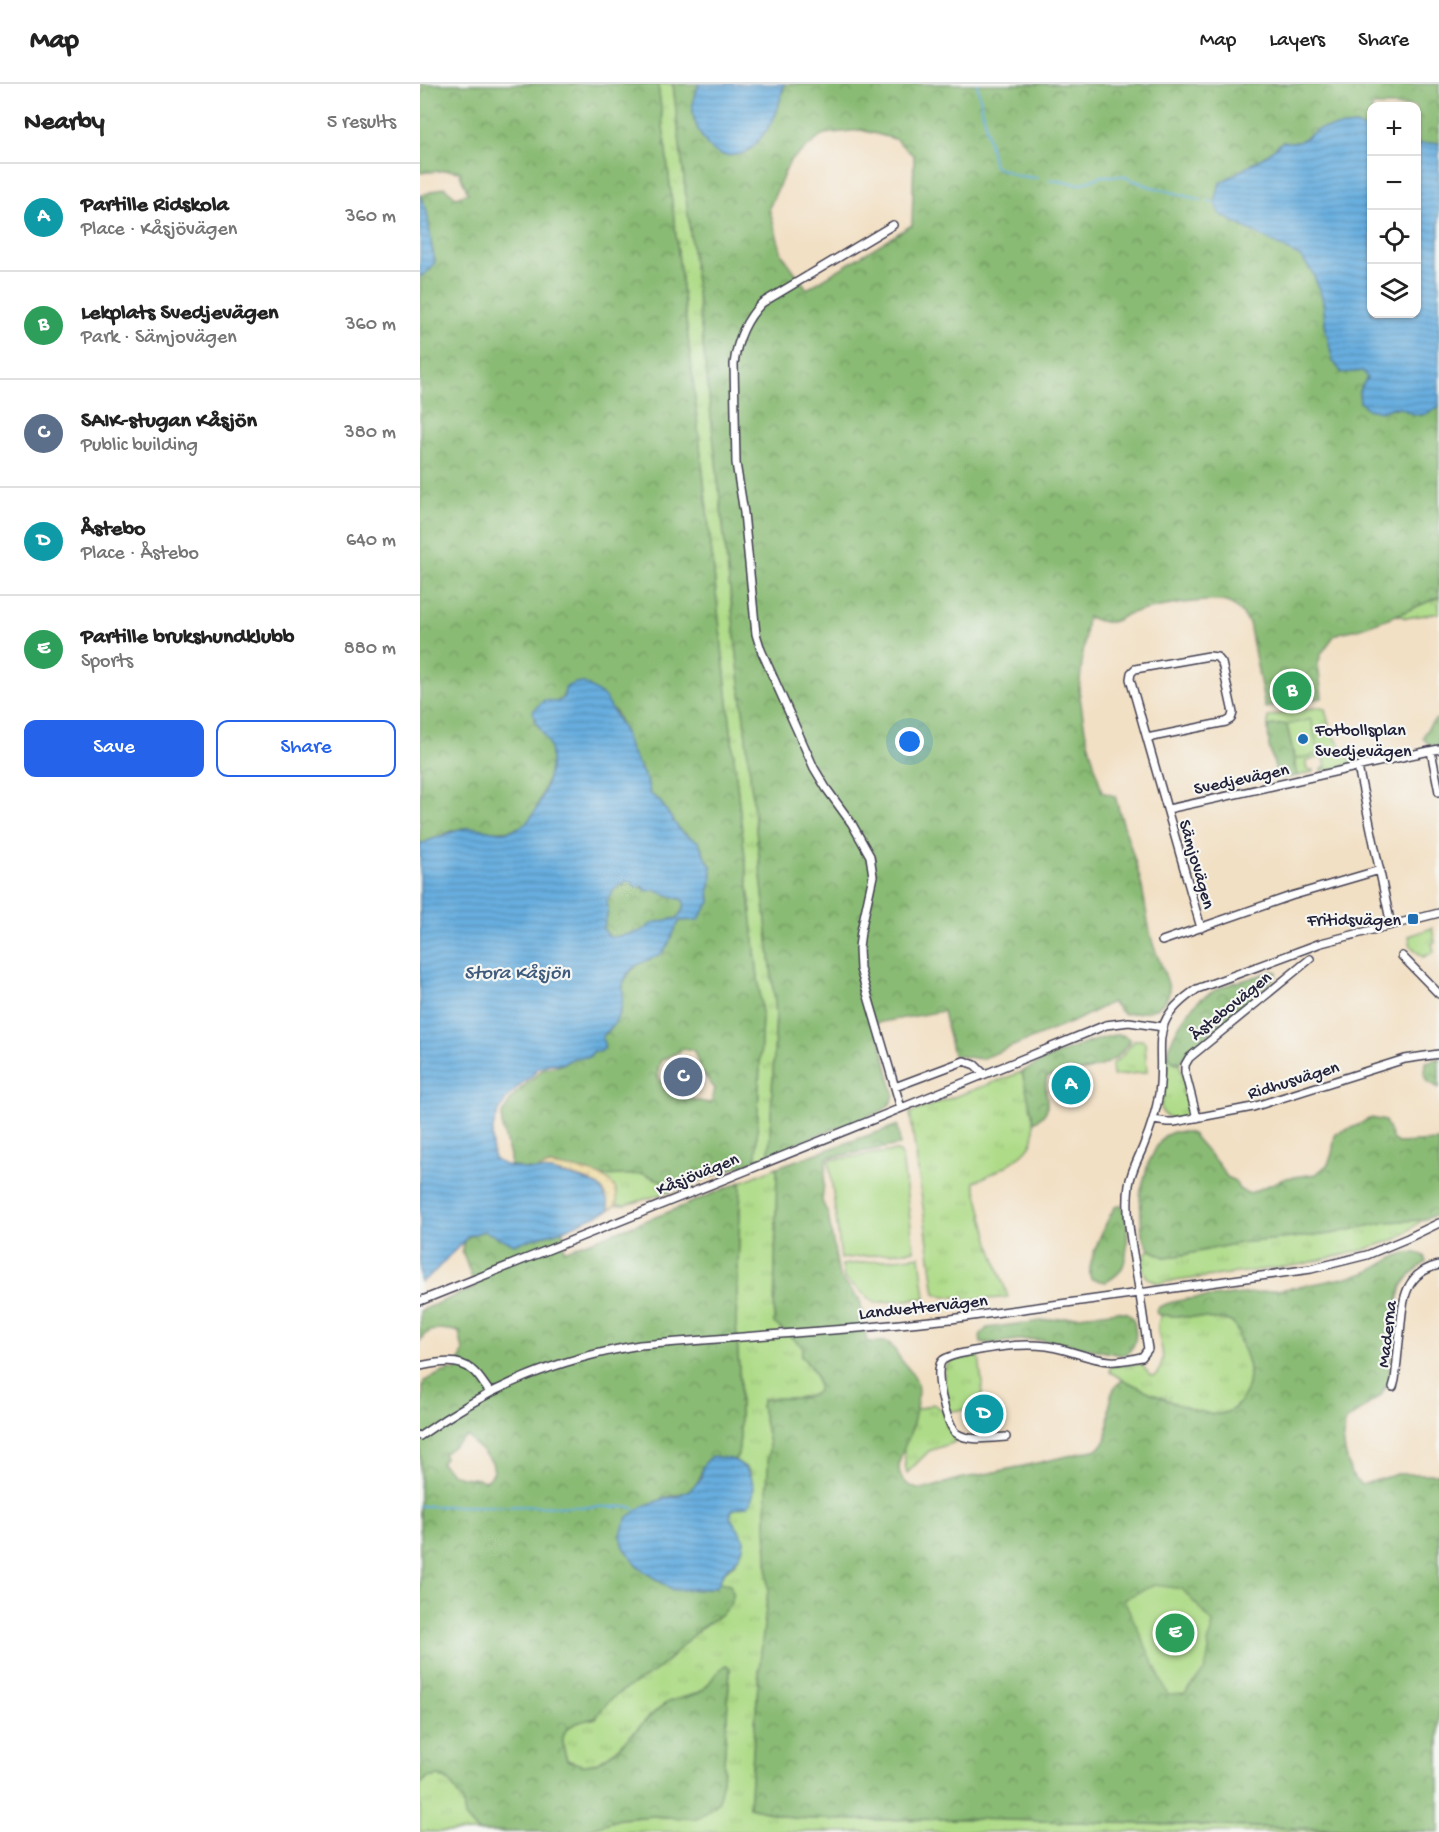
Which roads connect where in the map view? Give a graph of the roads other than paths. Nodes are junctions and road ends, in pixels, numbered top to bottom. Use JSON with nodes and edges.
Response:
{"nodes":[{"id":1,"x":893,"y":225,"type":"dead end"},
{"id":2,"x":1147,"y":738,"type":"junction"},
{"id":3,"x":1439,"y":749,"type":"edge"},
{"id":4,"x":1431,"y":751,"type":"junction"},
{"id":5,"x":1358,"y":767,"type":"junction"},
{"id":6,"x":1439,"y":792,"type":"edge"},
{"id":7,"x":1168,"y":809,"type":"junction"},
{"id":8,"x":1380,"y":870,"type":"junction"},
{"id":9,"x":1439,"y":914,"type":"edge"},
{"id":10,"x":1391,"y":925,"type":"junction"},
{"id":11,"x":1201,"y":928,"type":"junction"},
{"id":12,"x":1162,"y":941,"type":"dead end"},
{"id":13,"x":1402,"y":956,"type":"dead end"},
{"id":14,"x":1310,"y":959,"type":"dead end"},
{"id":15,"x":1439,"y":994,"type":"edge"},
{"id":16,"x":1163,"y":1027,"type":"junction"},
{"id":17,"x":1439,"y":1054,"type":"edge"},
{"id":18,"x":984,"y":1074,"type":"junction"},
{"id":19,"x":895,"y":1087,"type":"junction"},
{"id":20,"x":902,"y":1108,"type":"junction"},
{"id":21,"x":1197,"y":1118,"type":"junction"},
{"id":22,"x":1153,"y":1120,"type":"junction"},
{"id":23,"x":1439,"y":1223,"type":"edge"},
{"id":24,"x":1439,"y":1265,"type":"edge"},
{"id":25,"x":1140,"y":1294,"type":"junction"},
{"id":26,"x":420,"y":1301,"type":"edge"},
{"id":27,"x":420,"y":1366,"type":"edge"},
{"id":28,"x":1393,"y":1387,"type":"dead end"},
{"id":29,"x":490,"y":1392,"type":"junction"},
{"id":30,"x":420,"y":1436,"type":"edge"},
{"id":31,"x":1006,"y":1437,"type":"dead end"}],
"edges":[{"from":1,"to":19,"type":"street"},
{"from":2,"to":2,"type":"street","name":"Sämjovägen"},
{"from":2,"to":7,"type":"street","name":"Sämjovägen"},
{"from":3,"to":4,"type":"street","name":"Svedjevägen"},
{"from":4,"to":5,"type":"street","name":"Svedjevägen"},
{"from":4,"to":6,"type":"street"},
{"from":5,"to":7,"type":"street","name":"Svedjevägen"},
{"from":5,"to":8,"type":"street"},
{"from":7,"to":11,"type":"street","name":"Sämjovägen"},
{"from":8,"to":10,"type":"street"},
{"from":8,"to":11,"type":"street"},
{"from":9,"to":10,"type":"street"},
{"from":10,"to":16,"type":"street"},
{"from":11,"to":12,"type":"street"},
{"from":13,"to":15,"type":"street"},
{"from":14,"to":21,"type":"street","name":"Åstebovägen"},
{"from":16,"to":18,"type":"street","name":"Kåsjövägen"},
{"from":16,"to":22,"type":"street"},
{"from":17,"to":21,"type":"street","name":"Ridhusvägen"},
{"from":18,"to":19,"type":"street"},
{"from":18,"to":20,"type":"street","name":"Kåsjövägen"},
{"from":19,"to":20,"type":"street"},
{"from":20,"to":26,"type":"street","name":"Kåsjövägen"},
{"from":21,"to":22,"type":"street","name":"Ridhusvägen"},
{"from":22,"to":25,"type":"street"},
{"from":23,"to":25,"type":"street","name":"Landvettervägen"},
{"from":24,"to":28,"type":"street","name":"Maderna"},
{"from":25,"to":29,"type":"street","name":"Landvettervägen"},
{"from":25,"to":31,"type":"street"},
{"from":27,"to":29,"type":"street"},
{"from":29,"to":30,"type":"street","name":"Landvettervägen"}]}
